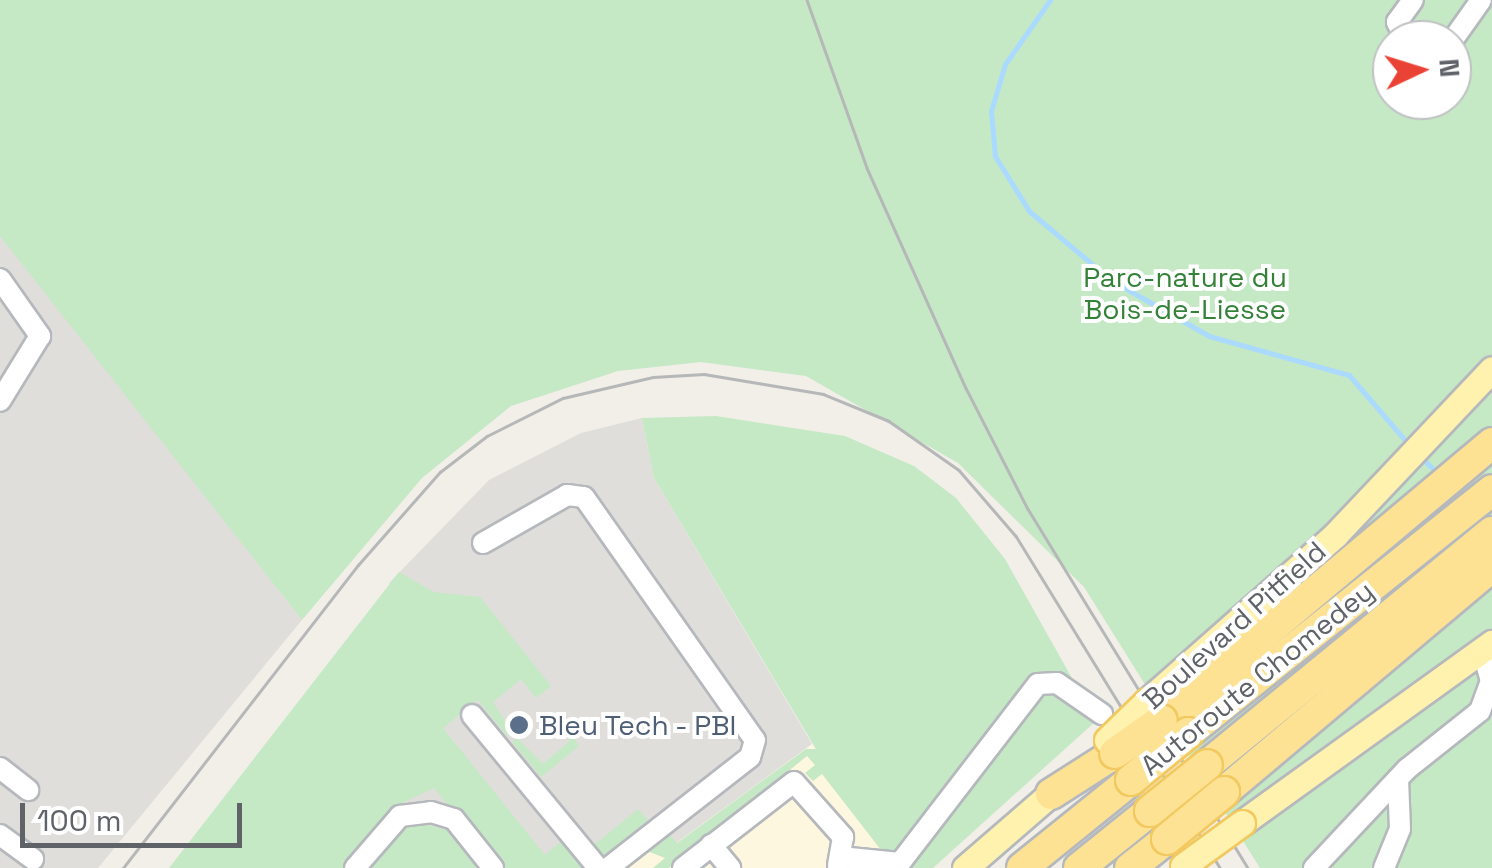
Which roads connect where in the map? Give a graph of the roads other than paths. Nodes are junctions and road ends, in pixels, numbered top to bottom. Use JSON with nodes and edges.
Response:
{"nodes":[{"id":1,"x":0,"y":279,"type":"edge"},
{"id":2,"x":1492,"y":369,"type":"edge"},
{"id":3,"x":0,"y":401,"type":"edge"},
{"id":4,"x":1492,"y":443,"type":"edge"},
{"id":5,"x":1492,"y":490,"type":"edge"},
{"id":6,"x":1492,"y":532,"type":"edge"},
{"id":7,"x":483,"y":543,"type":"dead end"},
{"id":8,"x":1492,"y":566,"type":"edge"},
{"id":9,"x":1448,"y":586,"type":"junction"},
{"id":10,"x":1487,"y":647,"type":"edge"},
{"id":11,"x":1174,"y":711,"type":"junction"},
{"id":12,"x":1102,"y":714,"type":"dead end"},
{"id":13,"x":472,"y":715,"type":"dead end"},
{"id":14,"x":1118,"y":758,"type":"junction"},
{"id":15,"x":0,"y":768,"type":"edge"},
{"id":16,"x":1398,"y":779,"type":"junction"},
{"id":17,"x":28,"y":790,"type":"dead end"},
{"id":18,"x":1051,"y":794,"type":"joint"},
{"id":19,"x":0,"y":836,"type":"edge"},
{"id":20,"x":708,"y":847,"type":"junction"},
{"id":21,"x":33,"y":859,"type":"dead end"},
{"id":22,"x":839,"y":863,"type":"edge"},
{"id":23,"x":1182,"y":867,"type":"edge"},
{"id":24,"x":355,"y":868,"type":"edge"},
{"id":25,"x":494,"y":868,"type":"edge"},
{"id":26,"x":598,"y":868,"type":"edge"},
{"id":27,"x":608,"y":868,"type":"edge"},
{"id":28,"x":683,"y":868,"type":"edge"},
{"id":29,"x":721,"y":868,"type":"edge"},
{"id":30,"x":730,"y":868,"type":"edge"},
{"id":31,"x":964,"y":868,"type":"edge"},
{"id":32,"x":1022,"y":868,"type":"edge"},
{"id":33,"x":1079,"y":868,"type":"edge"},
{"id":34,"x":1130,"y":868,"type":"edge"},
{"id":35,"x":1314,"y":868,"type":"edge"},
{"id":36,"x":1384,"y":868,"type":"edge"}],
"edges":[{"from":1,"to":3,"type":"street"},
{"from":2,"to":11,"type":"main road","name":"Boulevard Pitfield"},
{"from":4,"to":11,"type":"highway"},
{"from":5,"to":11,"type":"highway","name":"Autoroute Chomedey"},
{"from":6,"to":9,"type":"highway","name":"Autoroute Chomedey"},
{"from":7,"to":27,"type":"street"},
{"from":8,"to":9,"type":"highway"},
{"from":9,"to":33,"type":"highway","name":"Autoroute Chomedey","bridge":true},
{"from":9,"to":34,"type":"highway","bridge":true},
{"from":10,"to":16,"type":"street"},
{"from":10,"to":23,"type":"main road","bridge":true},
{"from":11,"to":14,"type":"highway","name":"Autoroute Chomedey","bridge":true},
{"from":11,"to":14,"type":"main road","name":"Boulevard Pitfield","bridge":true},
{"from":12,"to":22,"type":"street"},
{"from":13,"to":26,"type":"street"},
{"from":14,"to":18,"type":"highway"},
{"from":14,"to":32,"type":"highway","name":"Autoroute Chomedey"},
{"from":15,"to":17,"type":"street"},
{"from":16,"to":35,"type":"street"},
{"from":16,"to":36,"type":"street"},
{"from":18,"to":31,"type":"main road"},
{"from":19,"to":21,"type":"street"},
{"from":20,"to":22,"type":"street"},
{"from":20,"to":28,"type":"street"},
{"from":20,"to":29,"type":"street"},
{"from":20,"to":30,"type":"street"},
{"from":24,"to":25,"type":"street"}]}
